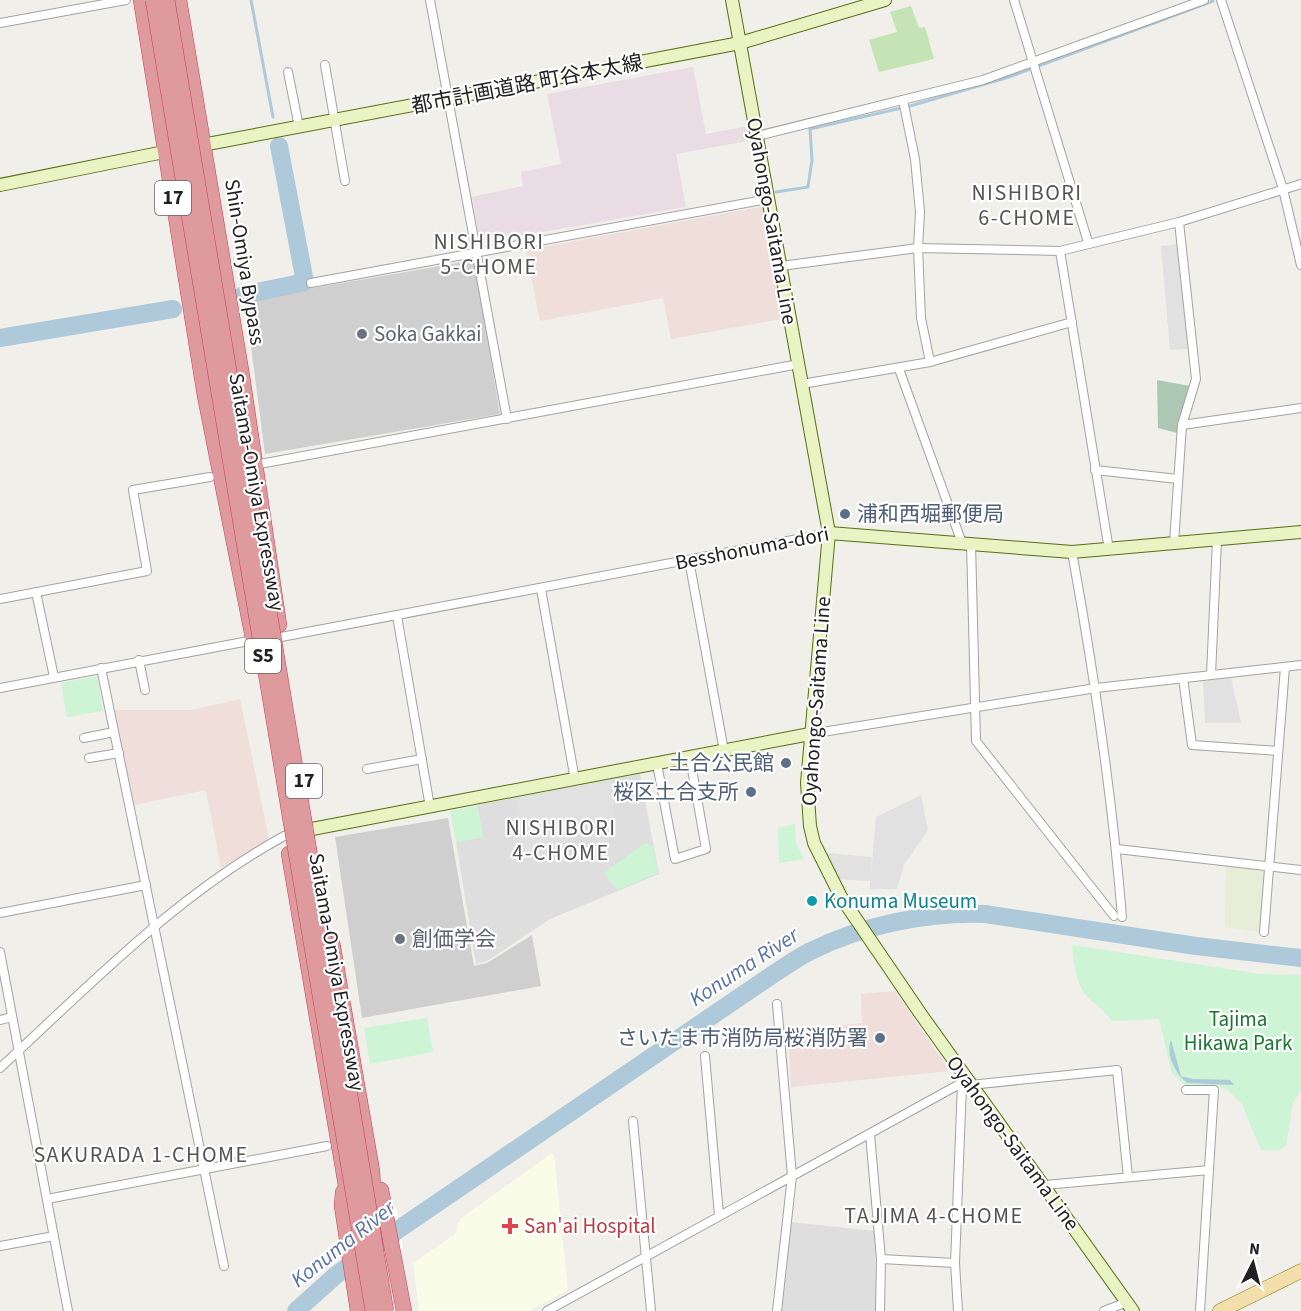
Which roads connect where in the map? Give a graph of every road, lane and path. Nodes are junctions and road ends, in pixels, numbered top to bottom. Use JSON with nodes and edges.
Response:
{"nodes":[{"id":1,"x":126,"y":0,"type":"edge"},
{"id":2,"x":141,"y":0,"type":"edge"},
{"id":3,"x":153,"y":0,"type":"edge"},
{"id":4,"x":167,"y":0,"type":"edge"},
{"id":5,"x":179,"y":0,"type":"edge"},
{"id":6,"x":430,"y":0,"type":"edge"},
{"id":7,"x":732,"y":0,"type":"edge"},
{"id":8,"x":885,"y":0,"type":"edge"},
{"id":9,"x":1014,"y":0,"type":"edge"},
{"id":10,"x":1204,"y":0,"type":"edge"},
{"id":11,"x":1221,"y":0,"type":"edge"},
{"id":12,"x":0,"y":23,"type":"edge"},
{"id":13,"x":186,"y":39,"type":"junction"},
{"id":14,"x":740,"y":43,"type":"junction"},
{"id":15,"x":325,"y":65,"type":"dead end"},
{"id":16,"x":1033,"y":65,"type":"junction"},
{"id":17,"x":288,"y":72,"type":"dead end"},
{"id":18,"x":448,"y":99,"type":"junction"},
{"id":19,"x":904,"y":104,"type":"junction"},
{"id":20,"x":335,"y":120,"type":"junction"},
{"id":21,"x":298,"y":127,"type":"junction"},
{"id":22,"x":757,"y":136,"type":"junction"},
{"id":23,"x":204,"y":145,"type":"junction"},
{"id":24,"x":184,"y":148,"type":"junction"},
{"id":25,"x":165,"y":152,"type":"junction"},
{"id":26,"x":345,"y":181,"type":"dead end"},
{"id":27,"x":1301,"y":184,"type":"edge"},
{"id":28,"x":0,"y":185,"type":"edge"},
{"id":29,"x":1283,"y":189,"type":"junction"},
{"id":30,"x":768,"y":199,"type":"junction"},
{"id":31,"x":1179,"y":222,"type":"junction"},
{"id":32,"x":1088,"y":242,"type":"junction"},
{"id":33,"x":918,"y":248,"type":"junction"},
{"id":34,"x":1060,"y":251,"type":"junction"},
{"id":35,"x":477,"y":254,"type":"junction"},
{"id":36,"x":1301,"y":264,"type":"edge"},
{"id":37,"x":782,"y":266,"type":"junction"},
{"id":38,"x":311,"y":283,"type":"dead end"},
{"id":39,"x":188,"y":288,"type":"junction"},
{"id":40,"x":1072,"y":322,"type":"junction"},
{"id":41,"x":930,"y":362,"type":"junction"},
{"id":42,"x":799,"y":364,"type":"junction"},
{"id":43,"x":899,"y":369,"type":"junction"},
{"id":44,"x":802,"y":384,"type":"junction"},
{"id":45,"x":243,"y":389,"type":"junction"},
{"id":46,"x":205,"y":396,"type":"junction"},
{"id":47,"x":1301,"y":408,"type":"edge"},
{"id":48,"x":507,"y":419,"type":"junction"},
{"id":49,"x":1182,"y":425,"type":"junction"},
{"id":50,"x":254,"y":465,"type":"junction"},
{"id":51,"x":1095,"y":470,"type":"junction"},
{"id":52,"x":210,"y":477,"type":"dead end"},
{"id":53,"x":1178,"y":479,"type":"junction"},
{"id":54,"x":1301,"y":532,"type":"edge"},
{"id":55,"x":829,"y":533,"type":"junction"},
{"id":56,"x":1217,"y":540,"type":"junction"},
{"id":57,"x":967,"y":543,"type":"junction"},
{"id":58,"x":1174,"y":543,"type":"junction"},
{"id":59,"x":1109,"y":550,"type":"junction"},
{"id":60,"x":1072,"y":552,"type":"junction"},
{"id":61,"x":689,"y":560,"type":"junction"},
{"id":62,"x":541,"y":589,"type":"junction"},
{"id":63,"x":36,"y":592,"type":"junction"},
{"id":64,"x":0,"y":599,"type":"edge"},
{"id":65,"x":397,"y":616,"type":"junction"},
{"id":66,"x":281,"y":637,"type":"junction"},
{"id":67,"x":254,"y":640,"type":"junction"},
{"id":68,"x":140,"y":660,"type":"junction"},
{"id":69,"x":1301,"y":665,"type":"edge"},
{"id":70,"x":1285,"y":667,"type":"junction"},
{"id":71,"x":101,"y":668,"type":"junction"},
{"id":72,"x":1211,"y":675,"type":"junction"},
{"id":73,"x":54,"y":677,"type":"junction"},
{"id":74,"x":1183,"y":678,"type":"junction"},
{"id":75,"x":0,"y":688,"type":"edge"},
{"id":76,"x":1096,"y":688,"type":"junction"},
{"id":77,"x":146,"y":690,"type":"dead end"},
{"id":78,"x":975,"y":708,"type":"junction"},
{"id":79,"x":114,"y":732,"type":"junction"},
{"id":80,"x":810,"y":734,"type":"junction"},
{"id":81,"x":84,"y":738,"type":"dead end"},
{"id":82,"x":724,"y":751,"type":"junction"},
{"id":83,"x":1278,"y":751,"type":"junction"},
{"id":84,"x":119,"y":753,"type":"junction"},
{"id":85,"x":89,"y":758,"type":"dead end"},
{"id":86,"x":690,"y":758,"type":"junction"},
{"id":87,"x":422,"y":759,"type":"junction"},
{"id":88,"x":657,"y":764,"type":"junction"},
{"id":89,"x":368,"y":769,"type":"dead end"},
{"id":90,"x":575,"y":780,"type":"junction"},
{"id":91,"x":430,"y":807,"type":"junction"},
{"id":92,"x":312,"y":829,"type":"junction"},
{"id":93,"x":286,"y":835,"type":"junction"},
{"id":94,"x":1117,"y":849,"type":"junction"},
{"id":95,"x":1268,"y":866,"type":"junction"},
{"id":96,"x":1301,"y":870,"type":"edge"},
{"id":97,"x":146,"y":885,"type":"junction"},
{"id":98,"x":0,"y":913,"type":"edge"},
{"id":99,"x":154,"y":926,"type":"junction"},
{"id":100,"x":1264,"y":932,"type":"dead end"},
{"id":101,"x":0,"y":952,"type":"edge"},
{"id":102,"x":777,"y":1004,"type":"dead end"},
{"id":103,"x":12,"y":1017,"type":"junction"},
{"id":104,"x":0,"y":1020,"type":"edge"},
{"id":105,"x":18,"y":1051,"type":"junction"},
{"id":106,"x":705,"y":1056,"type":"dead end"},
{"id":107,"x":0,"y":1068,"type":"edge"},
{"id":108,"x":966,"y":1083,"type":"junction"},
{"id":109,"x":1186,"y":1090,"type":"dead end"},
{"id":110,"x":633,"y":1121,"type":"dead end"},
{"id":111,"x":870,"y":1134,"type":"junction"},
{"id":112,"x":327,"y":1146,"type":"dead end"},
{"id":113,"x":204,"y":1169,"type":"junction"},
{"id":114,"x":1209,"y":1170,"type":"junction"},
{"id":115,"x":792,"y":1176,"type":"junction"},
{"id":116,"x":1128,"y":1178,"type":"junction"},
{"id":117,"x":1045,"y":1185,"type":"junction"},
{"id":118,"x":47,"y":1199,"type":"junction"},
{"id":119,"x":719,"y":1215,"type":"junction"},
{"id":120,"x":54,"y":1236,"type":"junction"},
{"id":121,"x":0,"y":1246,"type":"edge"},
{"id":122,"x":645,"y":1256,"type":"junction"},
{"id":123,"x":388,"y":1258,"type":"junction"},
{"id":124,"x":881,"y":1259,"type":"junction"},
{"id":125,"x":955,"y":1263,"type":"junction"},
{"id":126,"x":224,"y":1266,"type":"dead end"},
{"id":127,"x":1301,"y":1271,"type":"edge"},
{"id":128,"x":358,"y":1278,"type":"junction"},
{"id":129,"x":1130,"y":1306,"type":"edge"},
{"id":130,"x":68,"y":1311,"type":"edge"},
{"id":131,"x":358,"y":1311,"type":"edge"},
{"id":132,"x":371,"y":1311,"type":"edge"},
{"id":133,"x":386,"y":1311,"type":"edge"},
{"id":134,"x":392,"y":1311,"type":"edge"},
{"id":135,"x":404,"y":1311,"type":"edge"},
{"id":136,"x":547,"y":1311,"type":"edge"},
{"id":137,"x":651,"y":1311,"type":"edge"},
{"id":138,"x":777,"y":1311,"type":"edge"},
{"id":139,"x":880,"y":1311,"type":"edge"},
{"id":140,"x":958,"y":1311,"type":"edge"},
{"id":141,"x":1104,"y":1311,"type":"edge"},
{"id":142,"x":1200,"y":1311,"type":"edge"},
{"id":143,"x":1221,"y":1311,"type":"edge"}],
"edges":[{"from":1,"to":12,"type":"street"},
{"from":2,"to":25,"type":"highway","number":"17"},
{"from":3,"to":132,"type":"highway","name":"Saitama-Omiya Expressway","number":"S5","bridge":true},
{"from":4,"to":133,"type":"highway","name":"Saitama-Omiya Expressway","number":"S5","bridge":true},
{"from":5,"to":13,"type":"highway","name":"Shin-Omiya Bypass","number":"17"},
{"from":6,"to":18,"type":"street"},
{"from":7,"to":14,"type":"street","name":"Oyahongo-Saitama Line"},
{"from":8,"to":14,"type":"street","name":"都市計画道路 町谷本太線"},
{"from":9,"to":16,"type":"street"},
{"from":10,"to":16,"type":"street"},
{"from":11,"to":29,"type":"street"},
{"from":13,"to":23,"type":"highway","name":"Shin-Omiya Bypass","number":"17"},
{"from":13,"to":24,"type":"highway"},
{"from":14,"to":18,"type":"street","name":"都市計画道路 町谷本太線"},
{"from":14,"to":22,"type":"street","name":"Oyahongo-Saitama Line"},
{"from":15,"to":20,"type":"street"},
{"from":16,"to":19,"type":"street"},
{"from":16,"to":32,"type":"street"},
{"from":17,"to":21,"type":"street"},
{"from":18,"to":20,"type":"street","name":"都市計画道路 町谷本太線"},
{"from":18,"to":35,"type":"street"},
{"from":19,"to":22,"type":"street"},
{"from":19,"to":33,"type":"street"},
{"from":20,"to":21,"type":"street","name":"都市計画道路 町谷本太線"},
{"from":20,"to":26,"type":"street"},
{"from":21,"to":23,"type":"street","name":"都市計画道路 町谷本太線"},
{"from":22,"to":30,"type":"street","name":"Oyahongo-Saitama Line"},
{"from":23,"to":24,"type":"street","name":"都市計画道路 町谷本太線"},
{"from":23,"to":45,"type":"highway","name":"Shin-Omiya Bypass","number":"17"},
{"from":24,"to":25,"type":"street","name":"都市計画道路 町谷本太線"},
{"from":24,"to":39,"type":"highway"},
{"from":25,"to":28,"type":"street","name":"都市計画道路 町谷本太線"},
{"from":25,"to":39,"type":"highway","number":"17"},
{"from":27,"to":29,"type":"street"},
{"from":29,"to":31,"type":"street"},
{"from":29,"to":36,"type":"street"},
{"from":30,"to":35,"type":"street"},
{"from":30,"to":37,"type":"street","name":"Oyahongo-Saitama Line"},
{"from":31,"to":32,"type":"street"},
{"from":31,"to":49,"type":"street"},
{"from":32,"to":34,"type":"street"},
{"from":33,"to":34,"type":"street"},
{"from":33,"to":37,"type":"street"},
{"from":33,"to":41,"type":"street"},
{"from":34,"to":40,"type":"street"},
{"from":35,"to":38,"type":"street"},
{"from":35,"to":48,"type":"street"},
{"from":37,"to":42,"type":"street","name":"Oyahongo-Saitama Line"},
{"from":39,"to":46,"type":"highway","number":"17"},
{"from":40,"to":41,"type":"street"},
{"from":40,"to":51,"type":"street"},
{"from":41,"to":43,"type":"street"},
{"from":42,"to":44,"type":"street","name":"Oyahongo-Saitama Line"},
{"from":42,"to":48,"type":"street"},
{"from":43,"to":44,"type":"street"},
{"from":43,"to":57,"type":"street"},
{"from":44,"to":55,"type":"street","name":"Oyahongo-Saitama Line"},
{"from":45,"to":46,"type":"highway"},
{"from":45,"to":50,"type":"highway","name":"Shin-Omiya Bypass","number":"17"},
{"from":46,"to":67,"type":"highway","number":"17"},
{"from":47,"to":49,"type":"street"},
{"from":48,"to":50,"type":"street"},
{"from":49,"to":53,"type":"street"},
{"from":50,"to":66,"type":"highway","name":"Shin-Omiya Bypass","number":"17"},
{"from":51,"to":53,"type":"street"},
{"from":51,"to":59,"type":"street"},
{"from":52,"to":63,"type":"street"},
{"from":53,"to":58,"type":"street"},
{"from":54,"to":56,"type":"street","name":"Besshonuma-dori"},
{"from":55,"to":57,"type":"street","name":"Besshonuma-dori"},
{"from":55,"to":61,"type":"street","name":"Besshonuma-dori"},
{"from":55,"to":80,"type":"street","name":"Oyahongo-Saitama Line"},
{"from":56,"to":58,"type":"street","name":"Besshonuma-dori"},
{"from":56,"to":72,"type":"street"},
{"from":57,"to":60,"type":"street","name":"Besshonuma-dori"},
{"from":57,"to":78,"type":"street"},
{"from":58,"to":59,"type":"street","name":"Besshonuma-dori"},
{"from":59,"to":60,"type":"street","name":"Besshonuma-dori"},
{"from":60,"to":76,"type":"street"},
{"from":61,"to":62,"type":"street","name":"Besshonuma-dori"},
{"from":61,"to":82,"type":"street"},
{"from":62,"to":65,"type":"street","name":"Besshonuma-dori"},
{"from":62,"to":90,"type":"street"},
{"from":63,"to":64,"type":"street"},
{"from":63,"to":73,"type":"street"},
{"from":65,"to":66,"type":"street","name":"Besshonuma-dori"},
{"from":65,"to":87,"type":"street"},
{"from":66,"to":92,"type":"highway","name":"Shin-Omiya Bypass","number":"17"},
{"from":67,"to":68,"type":"street"},
{"from":67,"to":93,"type":"highway","number":"17"},
{"from":68,"to":71,"type":"street"},
{"from":68,"to":77,"type":"street"},
{"from":69,"to":70,"type":"street"},
{"from":70,"to":72,"type":"street"},
{"from":70,"to":83,"type":"street"},
{"from":71,"to":73,"type":"street"},
{"from":71,"to":79,"type":"street"},
{"from":72,"to":74,"type":"street"},
{"from":73,"to":75,"type":"street"},
{"from":74,"to":76,"type":"street"},
{"from":74,"to":83,"type":"street"},
{"from":76,"to":78,"type":"street"},
{"from":76,"to":94,"type":"street"},
{"from":78,"to":80,"type":"street"},
{"from":78,"to":94,"type":"street"},
{"from":79,"to":81,"type":"street"},
{"from":79,"to":84,"type":"street"},
{"from":80,"to":82,"type":"street"},
{"from":80,"to":108,"type":"street","name":"Oyahongo-Saitama Line"},
{"from":82,"to":86,"type":"street"},
{"from":83,"to":95,"type":"street"},
{"from":84,"to":85,"type":"street"},
{"from":84,"to":97,"type":"street"},
{"from":86,"to":88,"type":"street"},
{"from":86,"to":88,"type":"street"},
{"from":87,"to":89,"type":"street"},
{"from":87,"to":91,"type":"street"},
{"from":88,"to":90,"type":"street"},
{"from":90,"to":91,"type":"street"},
{"from":91,"to":92,"type":"street"},
{"from":92,"to":123,"type":"highway","name":"Shin-Omiya Bypass","number":"17"},
{"from":93,"to":99,"type":"street"},
{"from":93,"to":128,"type":"highway","number":"17"},
{"from":94,"to":95,"type":"street"},
{"from":95,"to":96,"type":"street"},
{"from":95,"to":100,"type":"street"},
{"from":97,"to":98,"type":"street"},
{"from":97,"to":99,"type":"street"},
{"from":99,"to":105,"type":"street"},
{"from":99,"to":113,"type":"street"},
{"from":101,"to":103,"type":"street"},
{"from":102,"to":115,"type":"street"},
{"from":103,"to":104,"type":"street"},
{"from":103,"to":105,"type":"street"},
{"from":105,"to":107,"type":"street"},
{"from":105,"to":118,"type":"street"},
{"from":106,"to":119,"type":"street"},
{"from":108,"to":111,"type":"street"},
{"from":108,"to":116,"type":"street"},
{"from":108,"to":117,"type":"street","name":"Oyahongo-Saitama Line"},
{"from":108,"to":125,"type":"street"},
{"from":109,"to":114,"type":"street"},
{"from":110,"to":122,"type":"street"},
{"from":111,"to":115,"type":"street"},
{"from":111,"to":124,"type":"street"},
{"from":112,"to":113,"type":"street"},
{"from":113,"to":118,"type":"street"},
{"from":113,"to":126,"type":"street"},
{"from":114,"to":116,"type":"street"},
{"from":114,"to":142,"type":"street"},
{"from":115,"to":119,"type":"street"},
{"from":115,"to":138,"type":"street"},
{"from":116,"to":117,"type":"street"},
{"from":117,"to":129,"type":"street","name":"Oyahongo-Saitama Line"},
{"from":118,"to":120,"type":"street"},
{"from":119,"to":122,"type":"street"},
{"from":120,"to":121,"type":"street"},
{"from":120,"to":130,"type":"street"},
{"from":122,"to":136,"type":"street"},
{"from":122,"to":137,"type":"street"},
{"from":123,"to":134,"type":"highway","name":"Shin-Omiya Bypass","number":"17"},
{"from":123,"to":135,"type":"highway","name":"Shin-Omiya Bypass","number":"17"},
{"from":124,"to":125,"type":"street"},
{"from":124,"to":139,"type":"street"},
{"from":125,"to":140,"type":"street"},
{"from":127,"to":143,"type":"main road"},
{"from":128,"to":131,"type":"highway","number":"17"},
{"from":128,"to":132,"type":"highway","number":"17"},
{"from":129,"to":141,"type":"street"}]}
